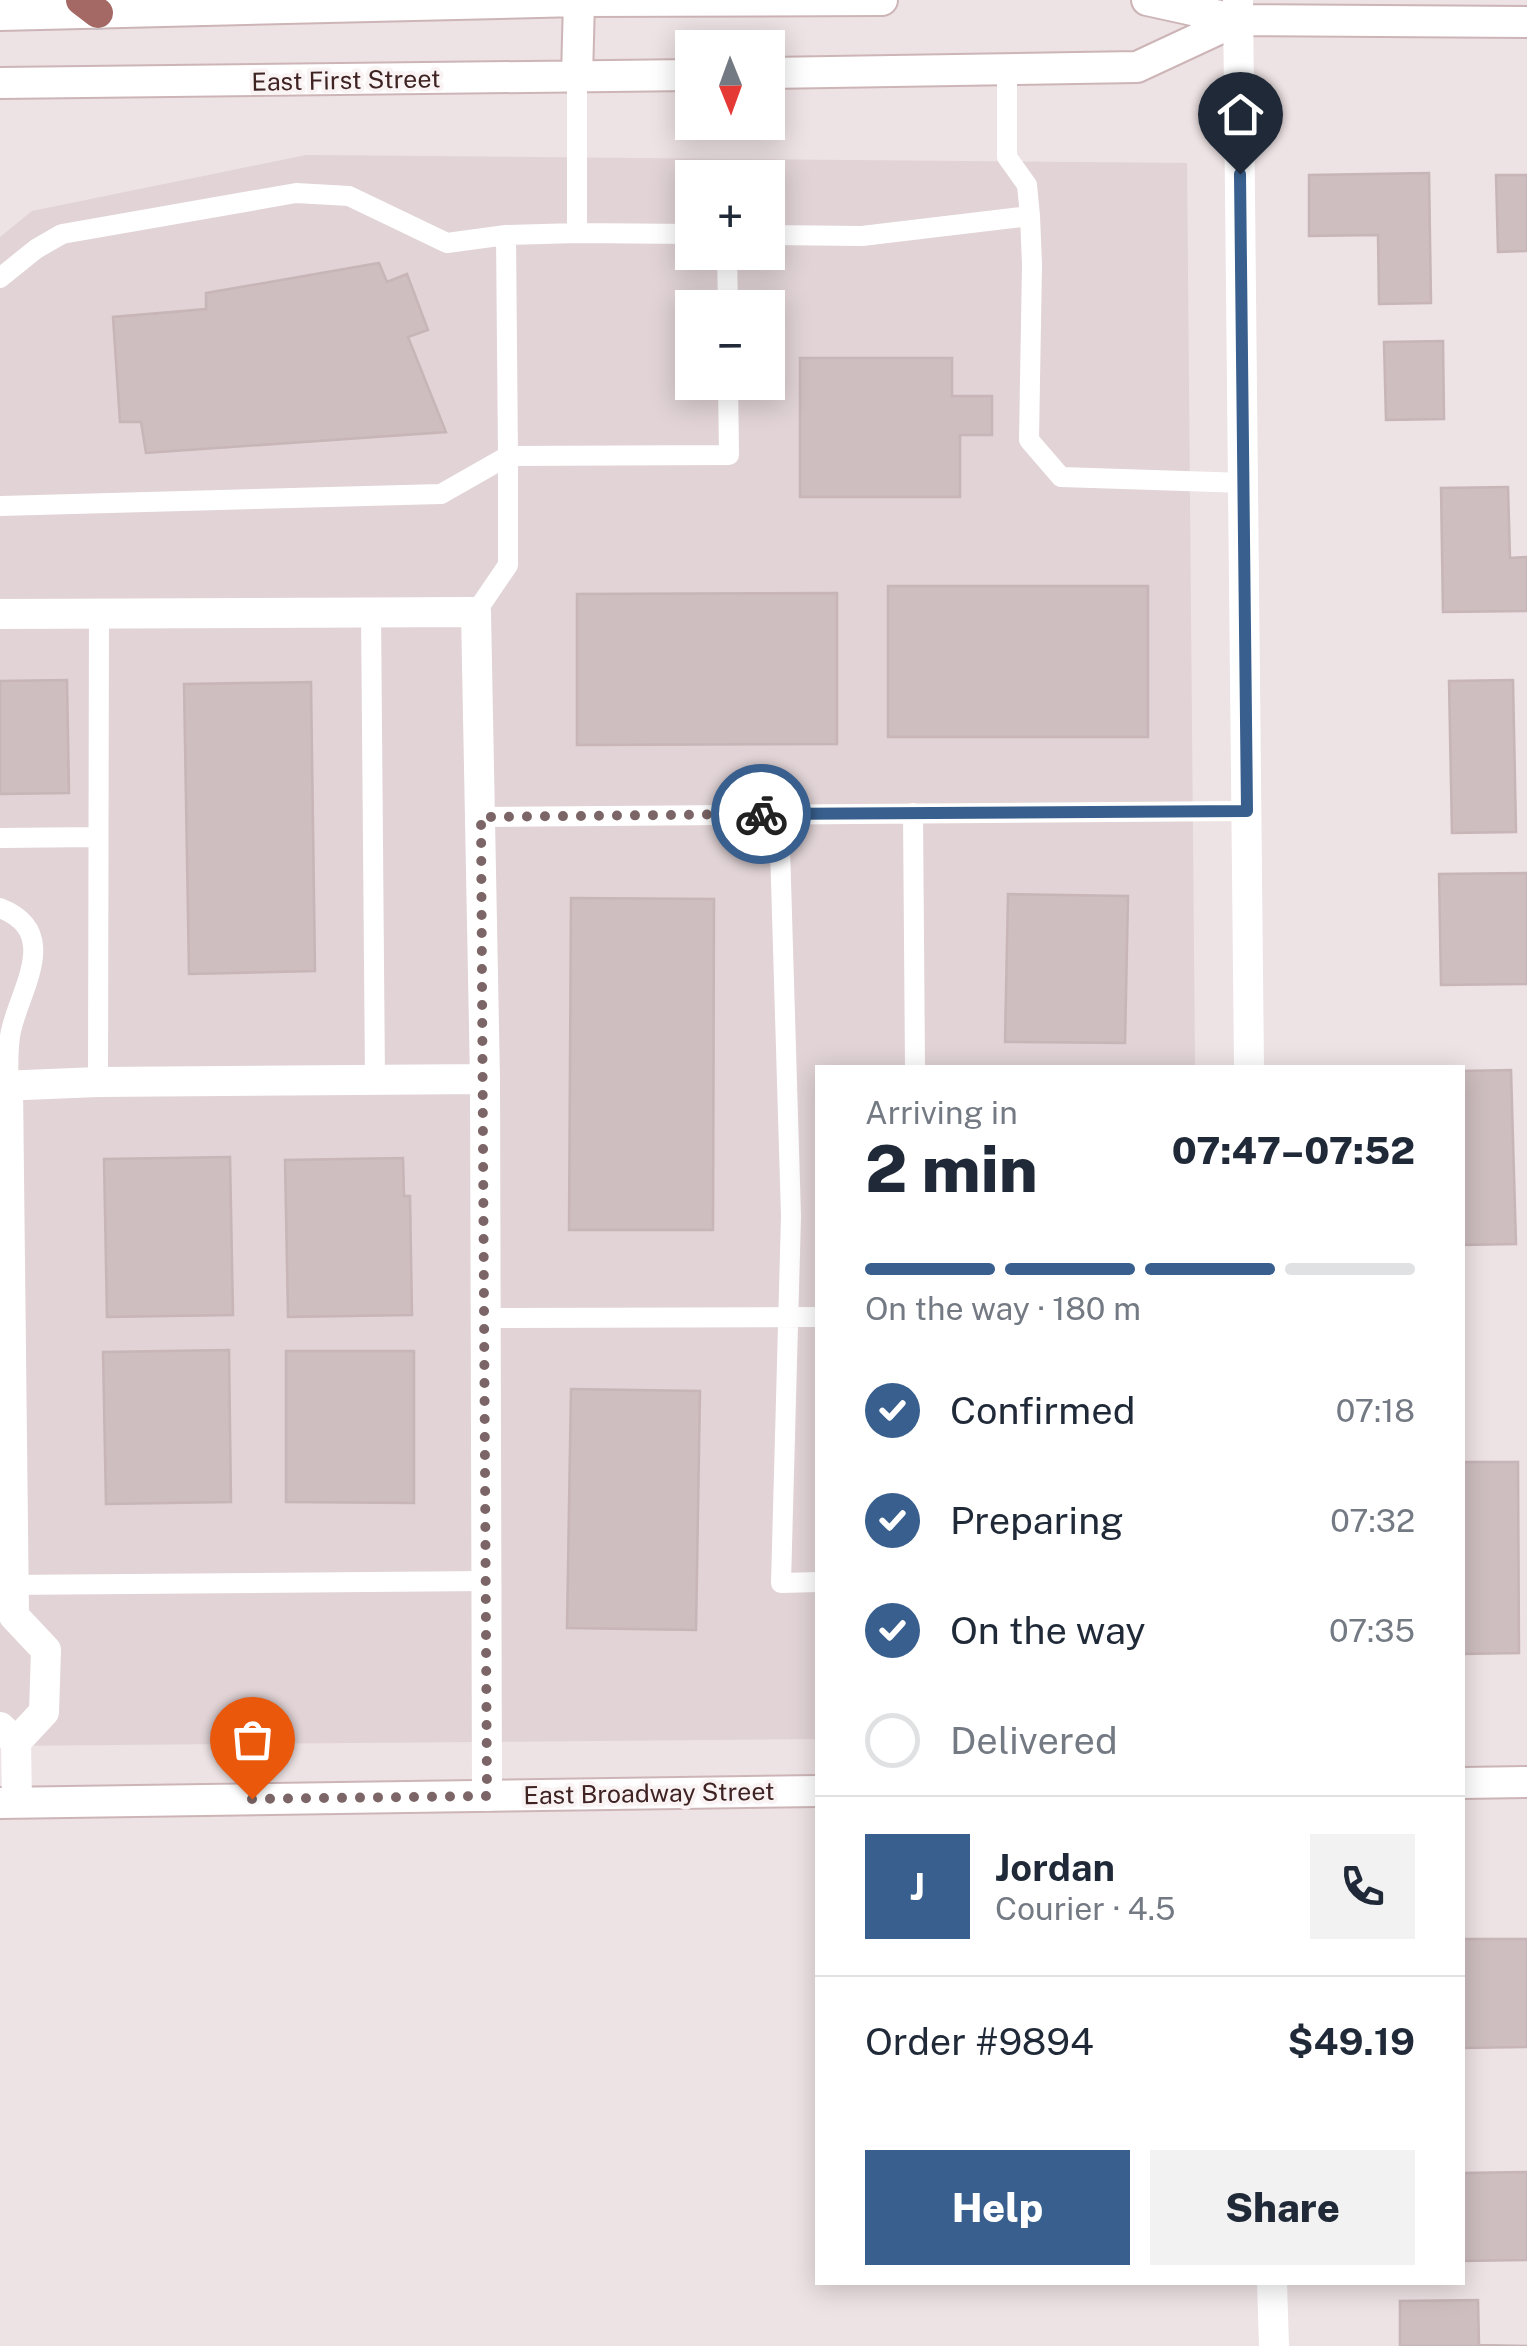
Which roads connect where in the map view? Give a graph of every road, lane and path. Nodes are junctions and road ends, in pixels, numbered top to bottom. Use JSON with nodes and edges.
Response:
{"nodes":[{"id":1,"x":578,"y":0,"type":"edge"},
{"id":2,"x":882,"y":0,"type":"edge"},
{"id":3,"x":1147,"y":0,"type":"edge"},
{"id":4,"x":90,"y":6,"type":"edge"},
{"id":5,"x":1238,"y":10,"type":"edge"},
{"id":6,"x":0,"y":15,"type":"edge"},
{"id":7,"x":1527,"y":22,"type":"edge"},
{"id":8,"x":1006,"y":68,"type":"junction"},
{"id":9,"x":785,"y":73,"type":"edge"},
{"id":10,"x":675,"y":75,"type":"edge"},
{"id":11,"x":577,"y":77,"type":"junction"},
{"id":12,"x":0,"y":83,"type":"edge"},
{"id":13,"x":1030,"y":216,"type":"junction"},
{"id":14,"x":577,"y":233,"type":"junction"},
{"id":15,"x":675,"y":234,"type":"edge"},
{"id":16,"x":506,"y":235,"type":"junction"},
{"id":17,"x":785,"y":235,"type":"edge"},
{"id":18,"x":0,"y":278,"type":"edge"},
{"id":19,"x":728,"y":400,"type":"edge"},
{"id":20,"x":508,"y":456,"type":"junction"},
{"id":21,"x":1244,"y":484,"type":"junction"},
{"id":22,"x":0,"y":506,"type":"edge"},
{"id":23,"x":371,"y":610,"type":"junction"},
{"id":24,"x":476,"y":612,"type":"junction"},
{"id":25,"x":100,"y":613,"type":"junction"},
{"id":26,"x":0,"y":614,"type":"edge"},
{"id":27,"x":1247,"y":811,"type":"junction"},
{"id":28,"x":780,"y":814,"type":"junction"},
{"id":29,"x":913,"y":814,"type":"junction"},
{"id":30,"x":481,"y":817,"type":"junction"},
{"id":31,"x":0,"y":838,"type":"edge"},
{"id":32,"x":98,"y":838,"type":"junction"},
{"id":33,"x":0,"y":908,"type":"edge"},
{"id":34,"x":915,"y":1065,"type":"edge"},
{"id":35,"x":1249,"y":1065,"type":"edge"},
{"id":36,"x":376,"y":1080,"type":"junction"},
{"id":37,"x":484,"y":1080,"type":"junction"},
{"id":38,"x":98,"y":1082,"type":"junction"},
{"id":39,"x":4,"y":1086,"type":"edge"},
{"id":40,"x":786,"y":1317,"type":"junction"},
{"id":41,"x":815,"y":1317,"type":"edge"},
{"id":42,"x":484,"y":1318,"type":"junction"},
{"id":43,"x":486,"y":1581,"type":"junction"},
{"id":44,"x":815,"y":1582,"type":"edge"},
{"id":45,"x":7,"y":1604,"type":"edge"},
{"id":46,"x":8,"y":1734,"type":"edge"},
{"id":47,"x":1527,"y":1782,"type":"edge"},
{"id":48,"x":1465,"y":1783,"type":"edge"},
{"id":49,"x":815,"y":1791,"type":"edge"},
{"id":50,"x":487,"y":1796,"type":"junction"},
{"id":51,"x":8,"y":1803,"type":"edge"},
{"id":52,"x":1272,"y":2285,"type":"edge"},
{"id":53,"x":1274,"y":2346,"type":"edge"}],
"edges":[{"from":1,"to":2,"type":"street"},
{"from":1,"to":4,"type":"street"},
{"from":1,"to":11,"type":"street"},
{"from":3,"to":5,"type":"street"},
{"from":4,"to":6,"type":"street"},
{"from":5,"to":7,"type":"street"},
{"from":5,"to":8,"type":"street"},
{"from":5,"to":21,"type":"street"},
{"from":8,"to":9,"type":"street"},
{"from":8,"to":13,"type":"lane"},
{"from":10,"to":11,"type":"street","name":"East First Street"},
{"from":11,"to":12,"type":"street","name":"East First Street"},
{"from":11,"to":14,"type":"lane"},
{"from":13,"to":17,"type":"lane"},
{"from":13,"to":21,"type":"lane"},
{"from":14,"to":15,"type":"lane"},
{"from":14,"to":16,"type":"lane"},
{"from":16,"to":18,"type":"lane"},
{"from":16,"to":20,"type":"lane"},
{"from":19,"to":20,"type":"lane"},
{"from":20,"to":22,"type":"lane"},
{"from":20,"to":24,"type":"lane"},
{"from":21,"to":27,"type":"street"},
{"from":23,"to":24,"type":"street"},
{"from":23,"to":25,"type":"street"},
{"from":23,"to":36,"type":"lane"},
{"from":24,"to":30,"type":"street"},
{"from":25,"to":26,"type":"street"},
{"from":25,"to":32,"type":"lane"},
{"from":27,"to":29,"type":"lane"},
{"from":27,"to":35,"type":"street"},
{"from":28,"to":29,"type":"lane"},
{"from":28,"to":30,"type":"lane"},
{"from":28,"to":40,"type":"lane"},
{"from":29,"to":34,"type":"lane"},
{"from":30,"to":37,"type":"street"},
{"from":31,"to":32,"type":"lane"},
{"from":32,"to":38,"type":"lane"},
{"from":33,"to":39,"type":"lane"},
{"from":36,"to":37,"type":"street"},
{"from":36,"to":38,"type":"street"},
{"from":37,"to":42,"type":"street"},
{"from":38,"to":39,"type":"street"},
{"from":39,"to":45,"type":"street"},
{"from":40,"to":41,"type":"lane"},
{"from":40,"to":42,"type":"lane"},
{"from":40,"to":44,"type":"lane"},
{"from":42,"to":43,"type":"street"},
{"from":43,"to":45,"type":"lane"},
{"from":43,"to":50,"type":"street"},
{"from":45,"to":46,"type":"street"},
{"from":46,"to":51,"type":"street"},
{"from":47,"to":48,"type":"street"},
{"from":49,"to":50,"type":"street","name":"East Broadway Street"},
{"from":50,"to":51,"type":"street","name":"East Broadway Street"},
{"from":52,"to":53,"type":"street"}]}
